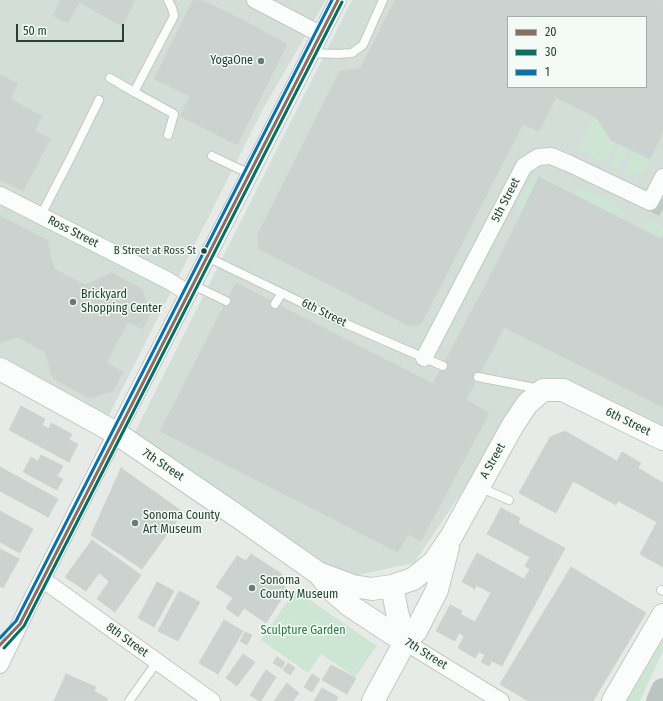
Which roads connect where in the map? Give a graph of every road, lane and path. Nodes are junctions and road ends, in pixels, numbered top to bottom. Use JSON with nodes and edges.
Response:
{"nodes":[{"id":1,"x":168,"y":0,"type":"edge"},
{"id":2,"x":255,"y":0,"type":"edge"},
{"id":3,"x":338,"y":0,"type":"edge"},
{"id":4,"x":383,"y":0,"type":"edge"},
{"id":5,"x":320,"y":34,"type":"junction"},
{"id":6,"x":310,"y":53,"type":"junction"},
{"id":7,"x":110,"y":78,"type":"dead end"},
{"id":8,"x":134,"y":92,"type":"junction"},
{"id":9,"x":99,"y":100,"type":"dead end"},
{"id":10,"x":168,"y":135,"type":"dead end"},
{"id":11,"x":212,"y":156,"type":"dead end"},
{"id":12,"x":250,"y":174,"type":"junction"},
{"id":13,"x":663,"y":177,"type":"edge"},
{"id":14,"x":0,"y":195,"type":"edge"},
{"id":15,"x":41,"y":215,"type":"junction"},
{"id":16,"x":208,"y":257,"type":"junction"},
{"id":17,"x":190,"y":289,"type":"junction"},
{"id":18,"x":282,"y":293,"type":"junction"},
{"id":19,"x":226,"y":301,"type":"dead end"},
{"id":20,"x":275,"y":304,"type":"dead end"},
{"id":21,"x":424,"y":358,"type":"junction"},
{"id":22,"x":443,"y":366,"type":"dead end"},
{"id":23,"x":0,"y":369,"type":"edge"},
{"id":24,"x":478,"y":377,"type":"dead end"},
{"id":25,"x":543,"y":390,"type":"junction"},
{"id":26,"x":116,"y":433,"type":"junction"},
{"id":27,"x":663,"y":439,"type":"edge"},
{"id":28,"x":479,"y":487,"type":"junction"},
{"id":29,"x":509,"y":500,"type":"dead end"},
{"id":30,"x":451,"y":537,"type":"junction"},
{"id":31,"x":318,"y":572,"type":"junction"},
{"id":32,"x":42,"y":579,"type":"junction"},
{"id":33,"x":392,"y":586,"type":"junction"},
{"id":34,"x":663,"y":615,"type":"edge"},
{"id":35,"x":20,"y":624,"type":"junction"},
{"id":36,"x":405,"y":642,"type":"junction"},
{"id":37,"x":0,"y":645,"type":"edge"},
{"id":38,"x":157,"y":662,"type":"junction"},
{"id":39,"x":0,"y":664,"type":"edge"},
{"id":40,"x":663,"y":690,"type":"edge"},
{"id":41,"x":495,"y":699,"type":"edge"},
{"id":42,"x":129,"y":701,"type":"edge"},
{"id":43,"x":212,"y":701,"type":"edge"},
{"id":44,"x":373,"y":701,"type":"edge"},
{"id":45,"x":613,"y":701,"type":"edge"},
{"id":46,"x":658,"y":701,"type":"edge"}],
"edges":[{"from":1,"to":8,"type":"lane"},
{"from":2,"to":5,"type":"street"},
{"from":3,"to":5,"type":"street"},
{"from":4,"to":6,"type":"lane"},
{"from":5,"to":6,"type":"street"},
{"from":6,"to":12,"type":"street"},
{"from":7,"to":8,"type":"lane"},
{"from":8,"to":10,"type":"lane"},
{"from":9,"to":15,"type":"lane"},
{"from":11,"to":12,"type":"lane"},
{"from":12,"to":16,"type":"street"},
{"from":13,"to":21,"type":"street","name":"5th Street"},
{"from":14,"to":15,"type":"street","name":"Ross Street"},
{"from":15,"to":17,"type":"street","name":"Ross Street"},
{"from":16,"to":17,"type":"street"},
{"from":16,"to":18,"type":"lane","name":"6th Street"},
{"from":17,"to":19,"type":"lane"},
{"from":17,"to":26,"type":"street"},
{"from":18,"to":20,"type":"lane"},
{"from":18,"to":21,"type":"lane","name":"6th Street"},
{"from":21,"to":22,"type":"lane","name":"6th Street"},
{"from":23,"to":26,"type":"street","name":"7th Street"},
{"from":24,"to":25,"type":"lane","name":"6th Street"},
{"from":25,"to":27,"type":"street","name":"6th Street"},
{"from":25,"to":28,"type":"street","name":"A Street"},
{"from":26,"to":31,"type":"street","name":"7th Street"},
{"from":26,"to":32,"type":"street"},
{"from":28,"to":29,"type":"lane"},
{"from":28,"to":30,"type":"street","name":"A Street"},
{"from":30,"to":33,"type":"street","name":"A Street"},
{"from":30,"to":36,"type":"street","name":"A Street"},
{"from":31,"to":33,"type":"street","name":"7th Street"},
{"from":31,"to":36,"type":"street","name":"7th Street"},
{"from":32,"to":35,"type":"street"},
{"from":32,"to":38,"type":"street","name":"8th Street"},
{"from":33,"to":36,"type":"street"},
{"from":34,"to":45,"type":"street"},
{"from":35,"to":37,"type":"street"},
{"from":35,"to":39,"type":"street"},
{"from":36,"to":41,"type":"street","name":"7th Street"},
{"from":36,"to":44,"type":"street","name":"A Street"},
{"from":38,"to":42,"type":"lane"},
{"from":38,"to":43,"type":"street","name":"8th Street"},
{"from":40,"to":46,"type":"highway"}]}
